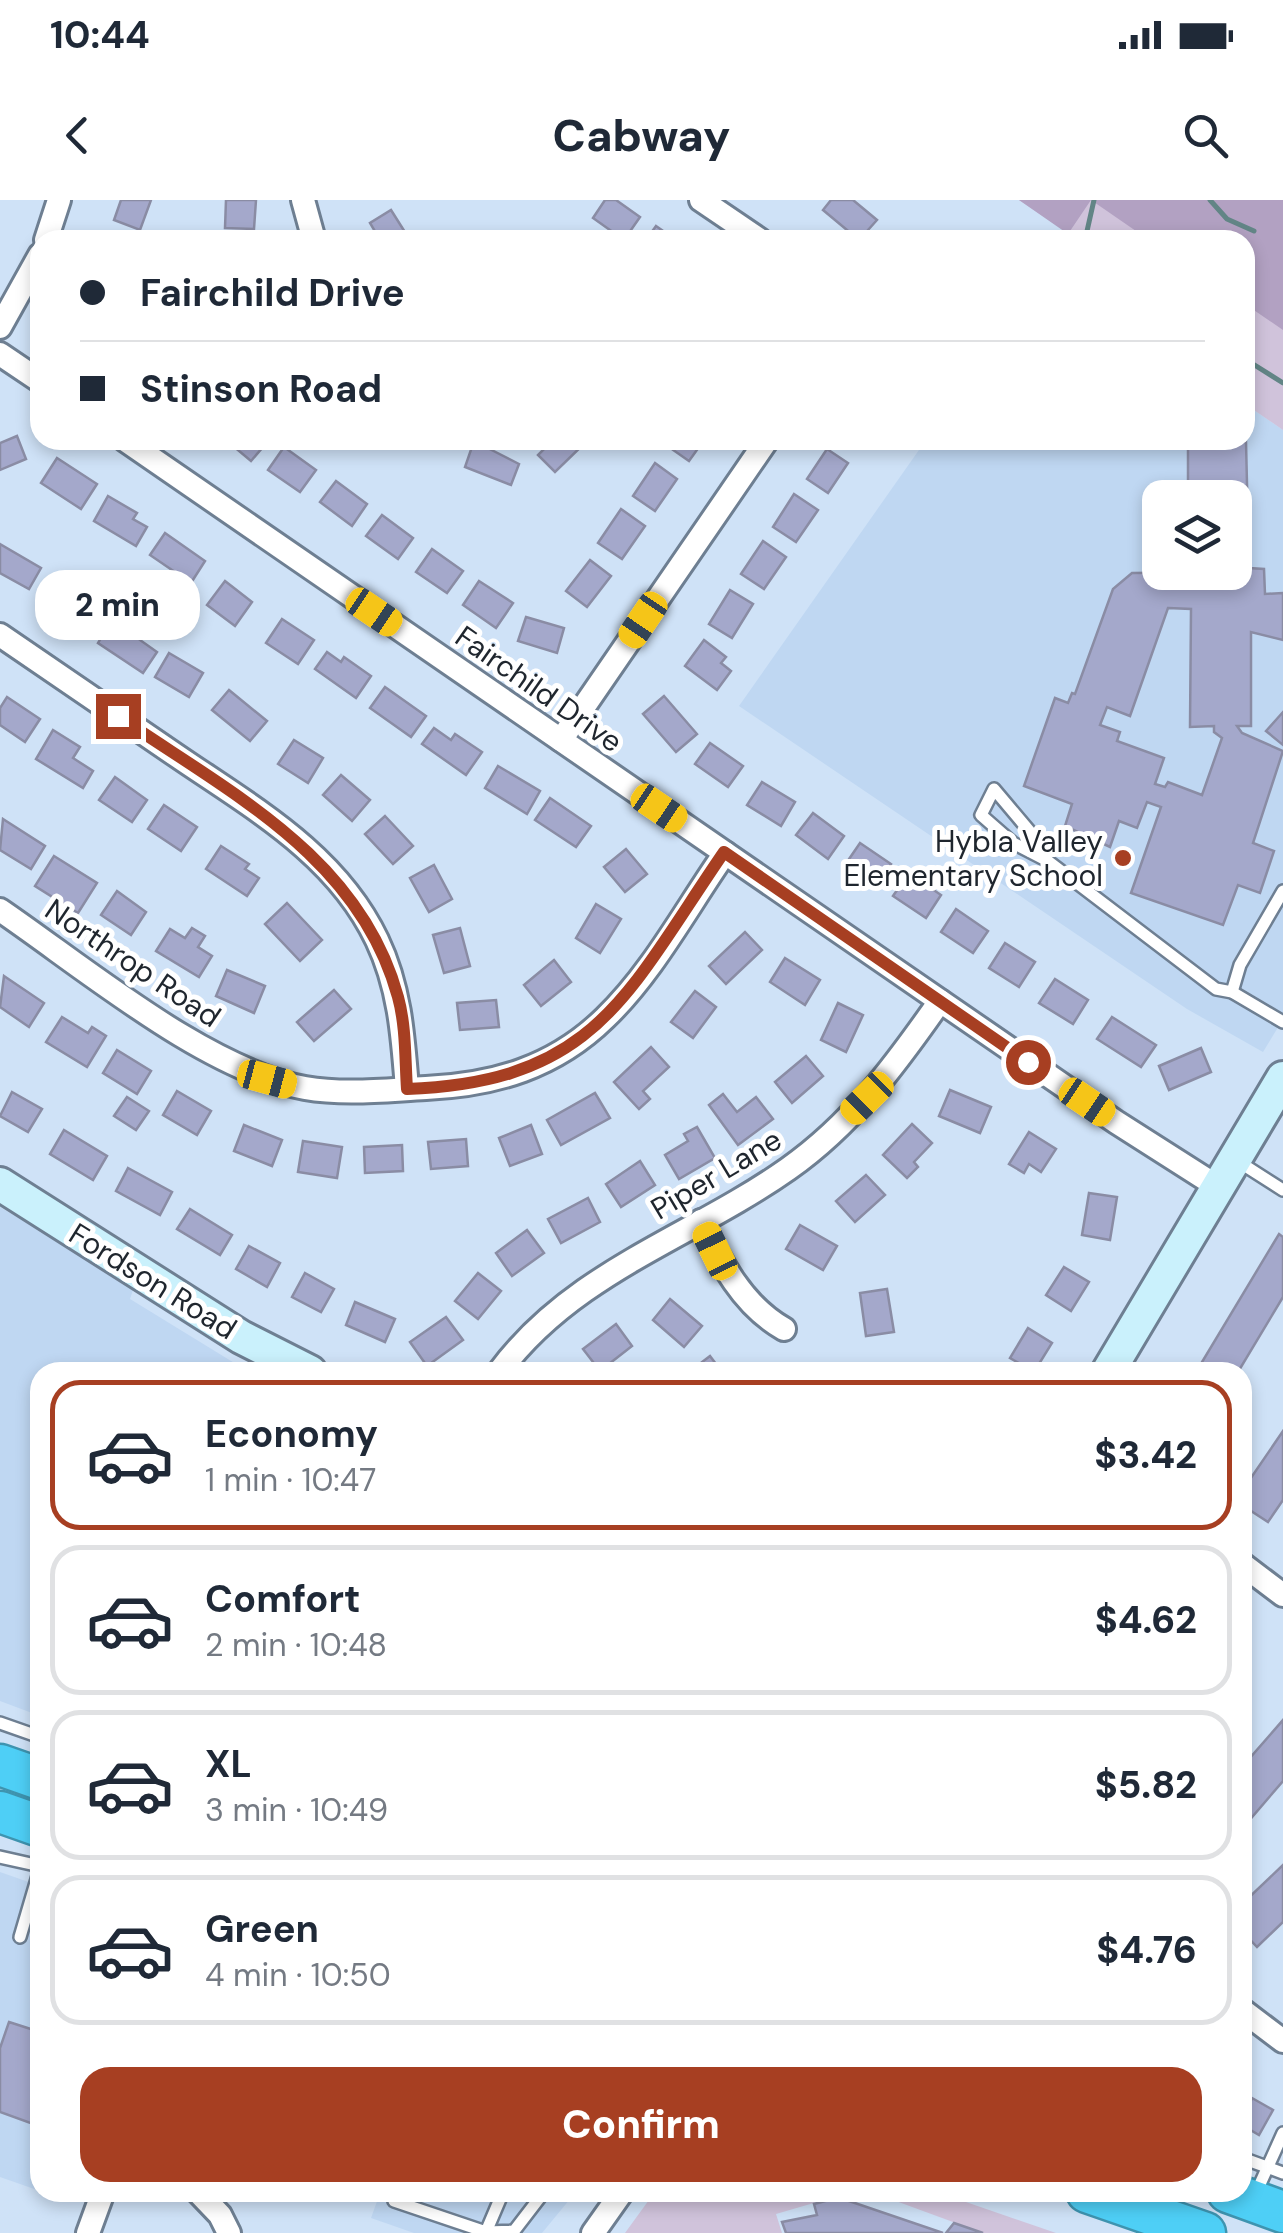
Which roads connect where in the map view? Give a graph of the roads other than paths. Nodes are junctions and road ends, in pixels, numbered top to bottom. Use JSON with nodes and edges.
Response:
{"nodes":[{"id":1,"x":60,"y":200,"type":"edge"},
{"id":2,"x":303,"y":200,"type":"edge"},
{"id":3,"x":701,"y":200,"type":"edge"},
{"id":4,"x":50,"y":230,"type":"edge"},
{"id":5,"x":311,"y":230,"type":"edge"},
{"id":6,"x":745,"y":230,"type":"edge"},
{"id":7,"x":30,"y":273,"type":"edge"},
{"id":8,"x":0,"y":327,"type":"edge"},
{"id":9,"x":0,"y":354,"type":"edge"},
{"id":10,"x":30,"y":374,"type":"edge"},
{"id":11,"x":140,"y":450,"type":"edge"},
{"id":12,"x":760,"y":450,"type":"edge"},
{"id":13,"x":0,"y":635,"type":"edge"},
{"id":14,"x":561,"y":740,"type":"junction"},
{"id":15,"x":724,"y":852,"type":"junction"},
{"id":16,"x":1048,"y":861,"type":"junction"},
{"id":17,"x":1283,"y":891,"type":"edge"},
{"id":18,"x":0,"y":910,"type":"edge"},
{"id":19,"x":1232,"y":992,"type":"junction"},
{"id":20,"x":940,"y":1001,"type":"junction"},
{"id":21,"x":1283,"y":1022,"type":"edge"},
{"id":22,"x":407,"y":1089,"type":"junction"},
{"id":23,"x":1279,"y":1096,"type":"edge"},
{"id":24,"x":1227,"y":1173,"type":"junction"},
{"id":25,"x":0,"y":1184,"type":"edge"},
{"id":26,"x":1283,"y":1190,"type":"edge"},
{"id":27,"x":700,"y":1221,"type":"junction"},
{"id":28,"x":784,"y":1328,"type":"dead end"},
{"id":29,"x":290,"y":1362,"type":"edge"},
{"id":30,"x":507,"y":1362,"type":"edge"},
{"id":31,"x":1114,"y":1362,"type":"edge"},
{"id":32,"x":1252,"y":1572,"type":"edge"},
{"id":33,"x":1283,"y":1595,"type":"edge"},
{"id":34,"x":0,"y":1723,"type":"edge"},
{"id":35,"x":30,"y":1734,"type":"edge"},
{"id":36,"x":0,"y":1765,"type":"edge"},
{"id":37,"x":30,"y":1775,"type":"edge"},
{"id":38,"x":0,"y":1812,"type":"edge"},
{"id":39,"x":30,"y":1822,"type":"edge"},
{"id":40,"x":0,"y":1856,"type":"edge"},
{"id":41,"x":30,"y":1865,"type":"edge"},
{"id":42,"x":30,"y":1902,"type":"edge"},
{"id":43,"x":20,"y":1936,"type":"dead end"},
{"id":44,"x":1252,"y":2015,"type":"edge"},
{"id":45,"x":1278,"y":2029,"type":"edge"},
{"id":46,"x":1283,"y":2133,"type":"edge"},
{"id":47,"x":1283,"y":2173,"type":"edge"},
{"id":48,"x":1258,"y":2193,"type":"edge"},
{"id":49,"x":99,"y":2202,"type":"edge"},
{"id":50,"x":206,"y":2202,"type":"edge"},
{"id":51,"x":397,"y":2202,"type":"edge"},
{"id":52,"x":499,"y":2202,"type":"edge"},
{"id":53,"x":536,"y":2202,"type":"edge"},
{"id":54,"x":615,"y":2202,"type":"edge"},
{"id":55,"x":1106,"y":2202,"type":"edge"},
{"id":56,"x":1148,"y":2224,"type":"edge"},
{"id":57,"x":486,"y":2232,"type":"edge"},
{"id":58,"x":88,"y":2233,"type":"edge"},
{"id":59,"x":229,"y":2233,"type":"edge"},
{"id":60,"x":592,"y":2233,"type":"edge"},
{"id":61,"x":1205,"y":2233,"type":"edge"}],
"edges":[{"from":1,"to":4,"type":"street"},
{"from":2,"to":5,"type":"street"},
{"from":3,"to":6,"type":"street"},
{"from":7,"to":8,"type":"street"},
{"from":9,"to":10,"type":"street"},
{"from":11,"to":14,"type":"street","name":"Fairchild Drive"},
{"from":12,"to":14,"type":"street"},
{"from":13,"to":22,"type":"street"},
{"from":14,"to":15,"type":"street","name":"Fairchild Drive"},
{"from":15,"to":20,"type":"street","name":"Fairchild Drive"},
{"from":15,"to":22,"type":"street","name":"Northrop Road"},
{"from":16,"to":16,"type":"lane"},
{"from":16,"to":19,"type":"lane"},
{"from":17,"to":19,"type":"lane"},
{"from":18,"to":22,"type":"street","name":"Northrop Road"},
{"from":19,"to":21,"type":"lane"},
{"from":20,"to":24,"type":"street","name":"Fairchild Drive"},
{"from":20,"to":27,"type":"street","name":"Piper Lane"},
{"from":23,"to":24,"type":"street"},
{"from":24,"to":26,"type":"lane"},
{"from":24,"to":31,"type":"street"},
{"from":25,"to":29,"type":"street","name":"Fordson Road"},
{"from":27,"to":28,"type":"street"},
{"from":27,"to":30,"type":"street","name":"Piper Lane"},
{"from":32,"to":33,"type":"street"},
{"from":34,"to":35,"type":"lane"},
{"from":36,"to":37,"type":"highway"},
{"from":38,"to":39,"type":"highway"},
{"from":40,"to":41,"type":"lane"},
{"from":42,"to":43,"type":"lane"},
{"from":44,"to":45,"type":"street"},
{"from":46,"to":48,"type":"lane"},
{"from":47,"to":48,"type":"lane"},
{"from":49,"to":58,"type":"street"},
{"from":50,"to":59,"type":"street"},
{"from":51,"to":57,"type":"lane"},
{"from":52,"to":57,"type":"lane"},
{"from":53,"to":57,"type":"lane"},
{"from":54,"to":60,"type":"street"},
{"from":55,"to":56,"type":"highway"},
{"from":56,"to":61,"type":"highway"}]}
